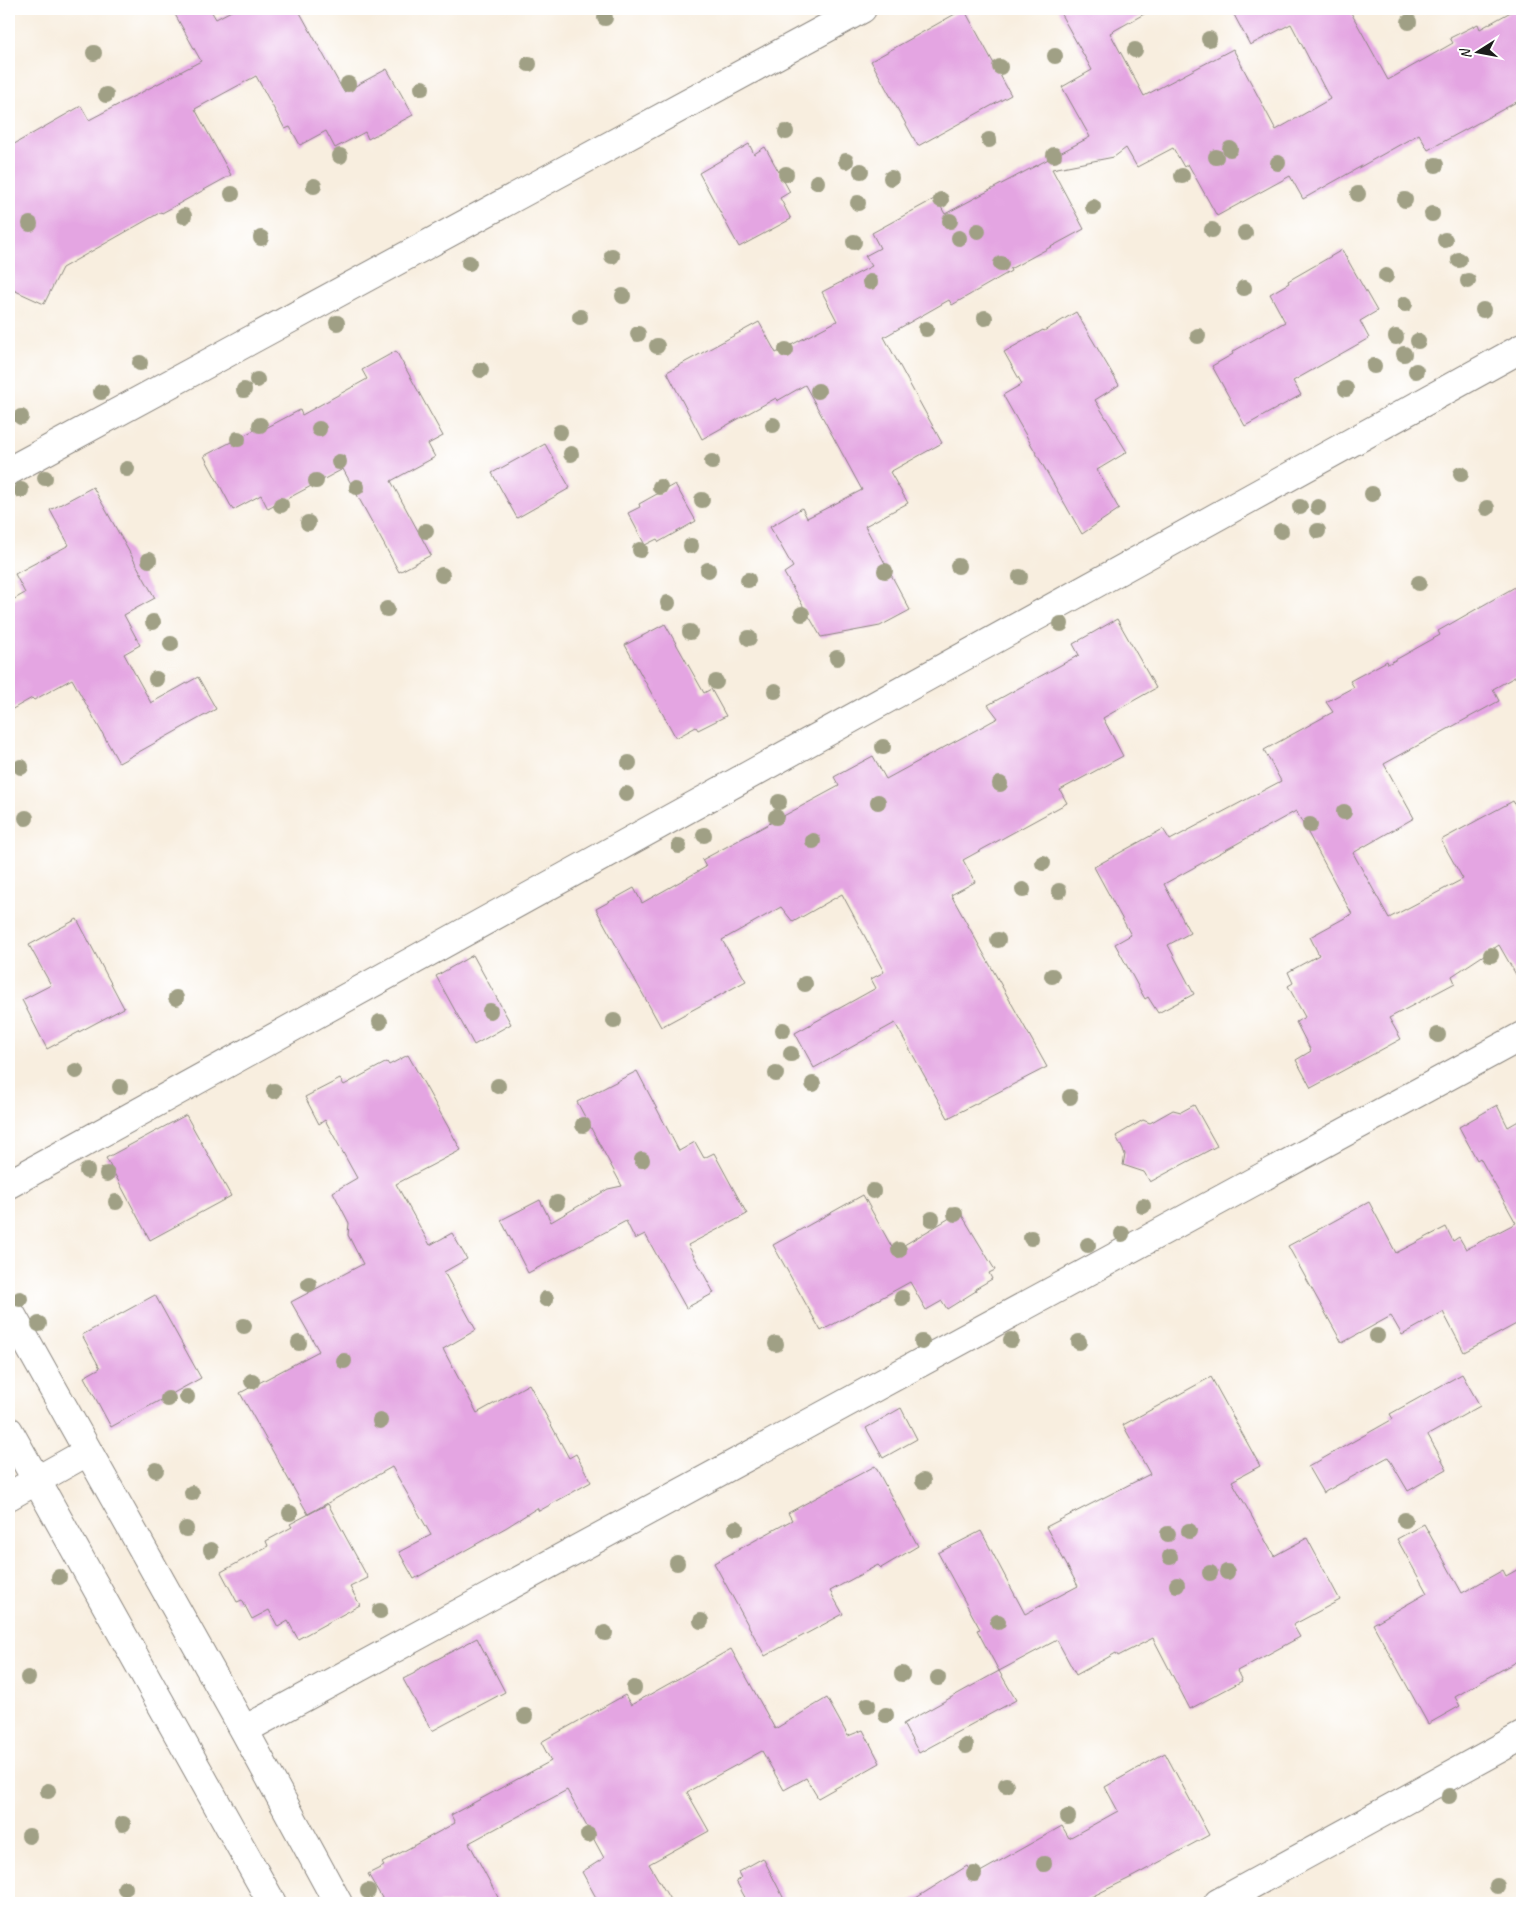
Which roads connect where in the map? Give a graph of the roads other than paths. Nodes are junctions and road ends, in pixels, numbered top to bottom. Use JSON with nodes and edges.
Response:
{"nodes":[{"id":1,"x":862,"y":9,"type":"edge"},
{"id":2,"x":1522,"y":348,"type":"edge"},
{"id":3,"x":9,"y":471,"type":"edge"},
{"id":4,"x":1522,"y":1036,"type":"edge"},
{"id":5,"x":9,"y":1184,"type":"edge"},
{"id":6,"x":9,"y":1310,"type":"edge"},
{"id":7,"x":9,"y":1431,"type":"edge"},
{"id":8,"x":87,"y":1452,"type":"junction"},
{"id":9,"x":36,"y":1481,"type":"junction"},
{"id":10,"x":9,"y":1496,"type":"edge"},
{"id":11,"x":244,"y":1730,"type":"junction"},
{"id":12,"x":1522,"y":1736,"type":"edge"},
{"id":13,"x":272,"y":1903,"type":"edge"},
{"id":14,"x":338,"y":1903,"type":"edge"},
{"id":15,"x":1218,"y":1903,"type":"edge"}],
"edges":[{"from":1,"to":3,"type":"street"},
{"from":2,"to":5,"type":"street"},
{"from":4,"to":11,"type":"street"},
{"from":6,"to":8,"type":"street"},
{"from":7,"to":9,"type":"street"},
{"from":8,"to":9,"type":"street"},
{"from":8,"to":11,"type":"street"},
{"from":9,"to":10,"type":"street"},
{"from":9,"to":13,"type":"street"},
{"from":11,"to":14,"type":"street"},
{"from":12,"to":15,"type":"street"}]}
